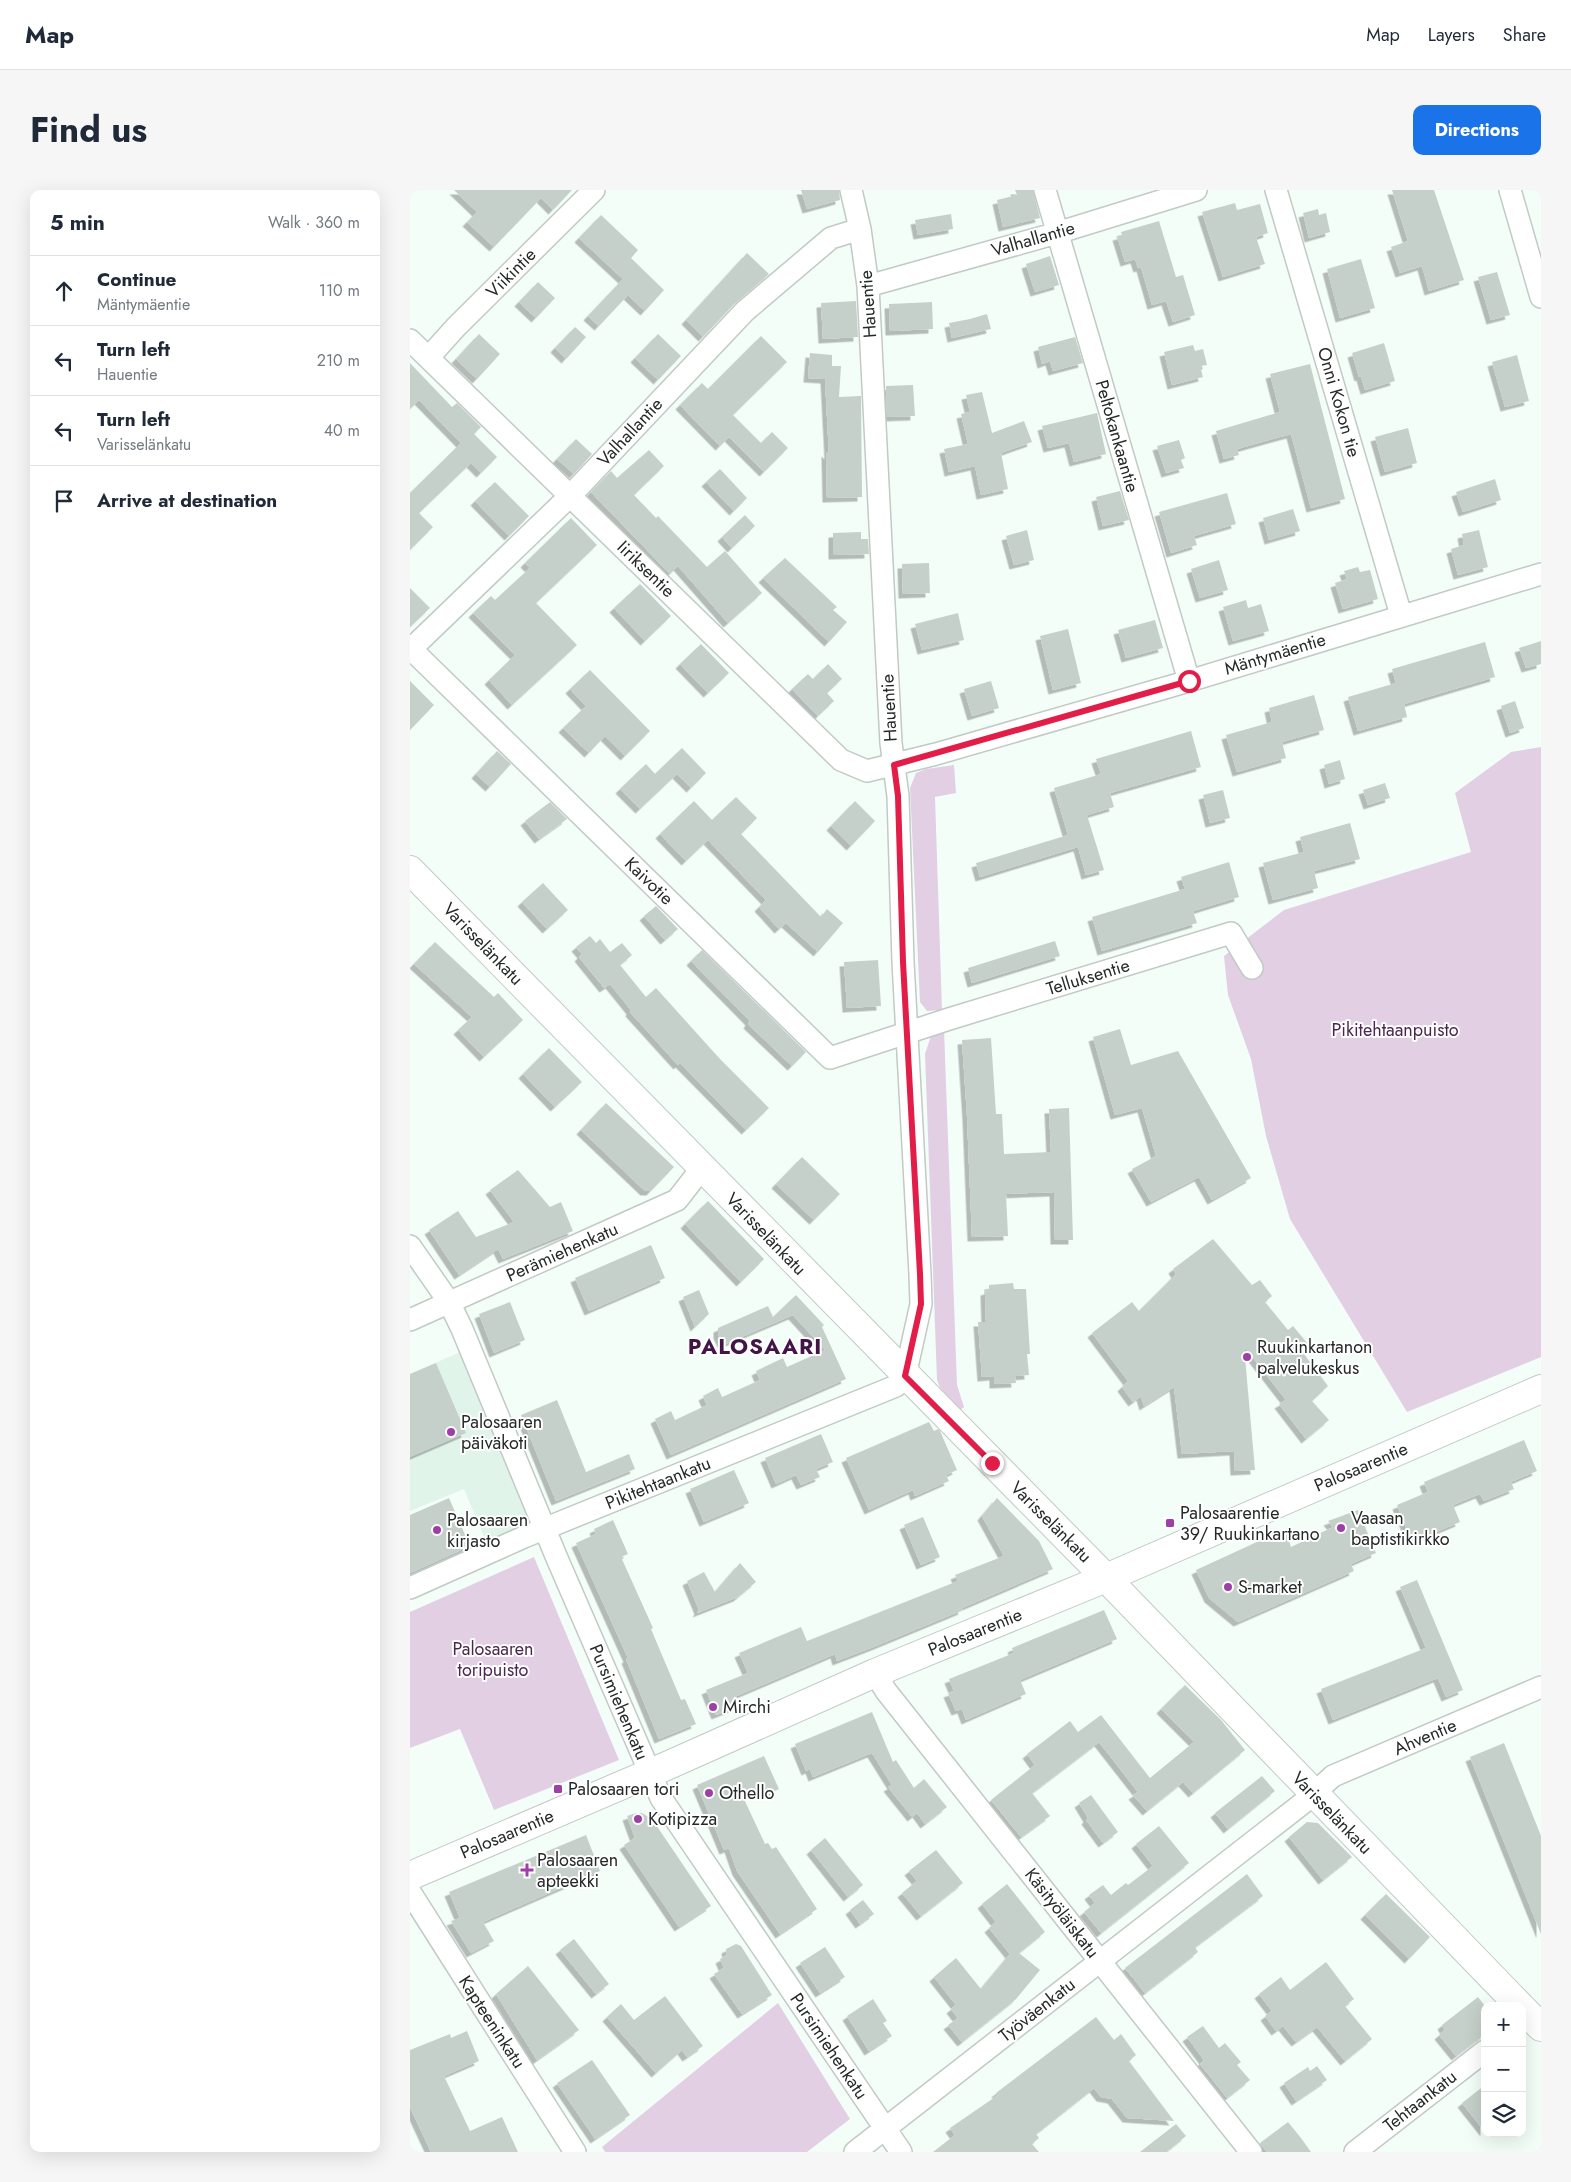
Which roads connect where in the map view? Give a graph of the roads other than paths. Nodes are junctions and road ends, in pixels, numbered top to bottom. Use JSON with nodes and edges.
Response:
{"nodes":[{"id":1,"x":594,"y":190,"type":"edge"},
{"id":2,"x":851,"y":190,"type":"edge"},
{"id":3,"x":1045,"y":190,"type":"edge"},
{"id":4,"x":1196,"y":190,"type":"edge"},
{"id":5,"x":1276,"y":190,"type":"edge"},
{"id":6,"x":1510,"y":190,"type":"edge"},
{"id":7,"x":860,"y":229,"type":"junction"},
{"id":8,"x":1057,"y":233,"type":"junction"},
{"id":9,"x":868,"y":286,"type":"junction"},
{"id":10,"x":1541,"y":296,"type":"edge"},
{"id":11,"x":410,"y":340,"type":"edge"},
{"id":12,"x":429,"y":357,"type":"junction"},
{"id":13,"x":570,"y":495,"type":"junction"},
{"id":14,"x":1541,"y":574,"type":"edge"},
{"id":15,"x":1401,"y":615,"type":"junction"},
{"id":16,"x":410,"y":649,"type":"edge"},
{"id":17,"x":1189,"y":681,"type":"junction"},
{"id":18,"x":894,"y":765,"type":"junction"},
{"id":19,"x":410,"y":870,"type":"edge"},
{"id":20,"x":1252,"y":968,"type":"dead end"},
{"id":21,"x":907,"y":1034,"type":"junction"},
{"id":22,"x":702,"y":1168,"type":"junction"},
{"id":23,"x":410,"y":1246,"type":"edge"},
{"id":24,"x":449,"y":1302,"type":"junction"},
{"id":25,"x":410,"y":1320,"type":"edge"},
{"id":26,"x":905,"y":1376,"type":"junction"},
{"id":27,"x":1541,"y":1389,"type":"edge"},
{"id":28,"x":545,"y":1529,"type":"junction"},
{"id":29,"x":1106,"y":1578,"type":"junction"},
{"id":30,"x":410,"y":1588,"type":"edge"},
{"id":31,"x":875,"y":1672,"type":"junction"},
{"id":32,"x":1541,"y":1687,"type":"edge"},
{"id":33,"x":650,"y":1773,"type":"junction"},
{"id":34,"x":1313,"y":1794,"type":"junction"},
{"id":35,"x":410,"y":1876,"type":"edge"},
{"id":36,"x":410,"y":1892,"type":"edge"},
{"id":37,"x":1100,"y":1961,"type":"junction"},
{"id":38,"x":1527,"y":2016,"type":"edge"},
{"id":39,"x":1481,"y":2054,"type":"edge"},
{"id":40,"x":885,"y":2129,"type":"junction"},
{"id":41,"x":575,"y":2152,"type":"edge"},
{"id":42,"x":855,"y":2152,"type":"edge"},
{"id":43,"x":901,"y":2152,"type":"edge"},
{"id":44,"x":1251,"y":2152,"type":"edge"},
{"id":45,"x":1355,"y":2152,"type":"edge"}],
"edges":[{"from":1,"to":12,"type":"street","name":"Viikintie"},
{"from":2,"to":7,"type":"street","name":"Hauentie"},
{"from":3,"to":8,"type":"street","name":"Peltokankaantie"},
{"from":4,"to":8,"type":"street","name":"Valhallantie"},
{"from":5,"to":15,"type":"street","name":"Onni Kokon tie"},
{"from":6,"to":10,"type":"street"},
{"from":7,"to":9,"type":"street","name":"Hauentie"},
{"from":7,"to":13,"type":"street","name":"Valhallantie"},
{"from":8,"to":9,"type":"street","name":"Valhallantie"},
{"from":8,"to":17,"type":"street","name":"Peltokankaantie"},
{"from":9,"to":18,"type":"street","name":"Hauentie"},
{"from":11,"to":12,"type":"street","name":"Iiriksentie"},
{"from":12,"to":13,"type":"street","name":"Iiriksentie"},
{"from":13,"to":16,"type":"street","name":"Valhallantie"},
{"from":13,"to":18,"type":"street","name":"Iiriksentie"},
{"from":14,"to":15,"type":"street","name":"Mäntymäentie"},
{"from":15,"to":17,"type":"street","name":"Mäntymäentie"},
{"from":16,"to":21,"type":"street","name":"Kaivotie"},
{"from":17,"to":18,"type":"street","name":"Mäntymäentie"},
{"from":18,"to":21,"type":"street","name":"Hauentie"},
{"from":19,"to":22,"type":"street","name":"Varisselänkatu"},
{"from":20,"to":21,"type":"street","name":"Telluksentie"},
{"from":21,"to":26,"type":"street","name":"Hauentie"},
{"from":22,"to":24,"type":"street","name":"Perämiehenkatu"},
{"from":22,"to":26,"type":"street","name":"Varisselänkatu"},
{"from":23,"to":24,"type":"street","name":"Pursimiehenkatu"},
{"from":24,"to":25,"type":"street","name":"Perämiehenkatu"},
{"from":24,"to":28,"type":"street","name":"Pursimiehenkatu"},
{"from":26,"to":28,"type":"street","name":"Pikitehtaankatu"},
{"from":26,"to":29,"type":"street","name":"Varisselänkatu"},
{"from":27,"to":29,"type":"street","name":"Palosaarentie"},
{"from":28,"to":30,"type":"street","name":"Pikitehtaankatu"},
{"from":28,"to":33,"type":"street","name":"Pursimiehenkatu"},
{"from":29,"to":31,"type":"street","name":"Palosaarentie"},
{"from":29,"to":34,"type":"street","name":"Varisselänkatu"},
{"from":31,"to":33,"type":"street","name":"Palosaarentie"},
{"from":31,"to":37,"type":"street","name":"Käsityöläiskatu"},
{"from":32,"to":34,"type":"street","name":"Ahventie"},
{"from":33,"to":35,"type":"street","name":"Palosaarentie"},
{"from":33,"to":40,"type":"street","name":"Pursimiehenkatu"},
{"from":34,"to":37,"type":"street","name":"Työväenkatu"},
{"from":34,"to":38,"type":"street","name":"Varisselänkatu"},
{"from":36,"to":41,"type":"street","name":"Kapteeninkatu"},
{"from":37,"to":40,"type":"street","name":"Työväenkatu"},
{"from":37,"to":44,"type":"street","name":"Käsityöläiskatu"},
{"from":39,"to":45,"type":"street","name":"Tehtaankatu"},
{"from":40,"to":42,"type":"street","name":"Työväenkatu"},
{"from":40,"to":43,"type":"street","name":"Pursimiehenkatu"}]}
